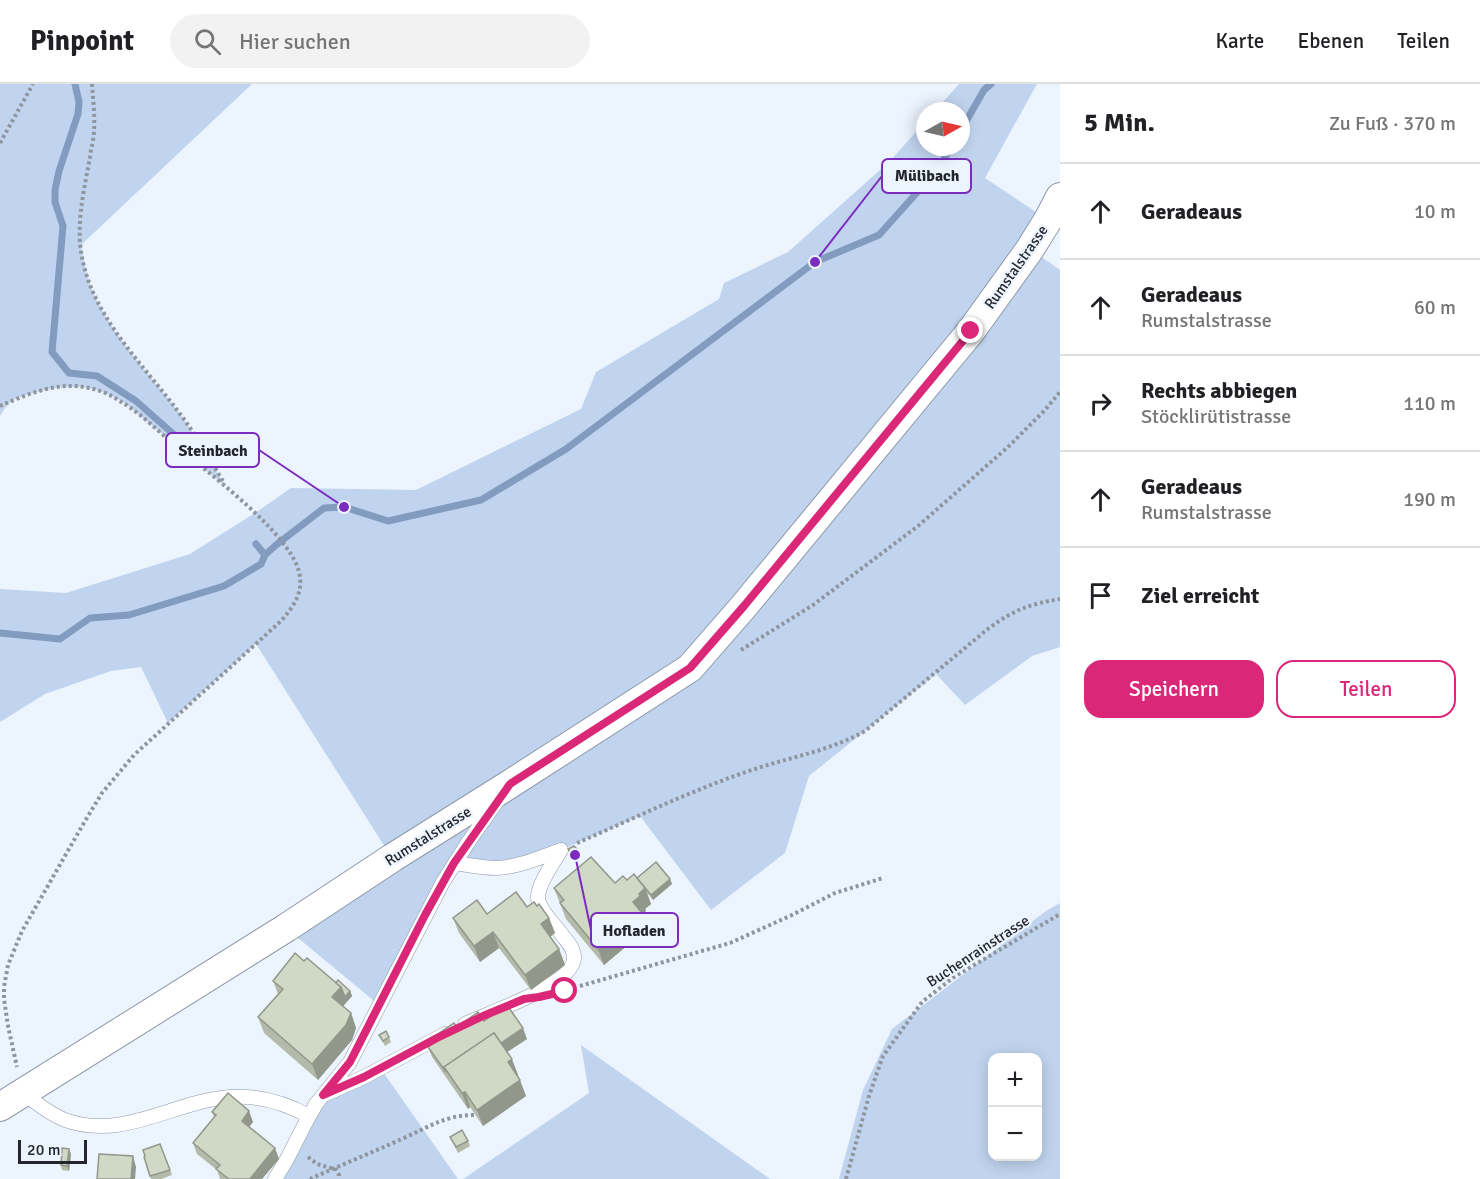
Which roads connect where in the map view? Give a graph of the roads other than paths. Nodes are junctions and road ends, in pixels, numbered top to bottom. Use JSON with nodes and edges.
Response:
{"nodes":[{"id":1,"x":1060,"y":196,"type":"edge"},
{"id":2,"x":510,"y":784,"type":"junction"},
{"id":3,"x":454,"y":863,"type":"junction"},
{"id":4,"x":323,"y":1095,"type":"junction"},
{"id":5,"x":12,"y":1100,"type":"edge"},
{"id":6,"x":309,"y":1116,"type":"junction"},
{"id":7,"x":275,"y":1179,"type":"edge"}],
"edges":[{"from":1,"to":2,"type":"street","name":"Rumstalstrasse"},
{"from":2,"to":3,"type":"lane"},
{"from":2,"to":5,"type":"street","name":"Rumstalstrasse"},
{"from":3,"to":4,"type":"lane"},
{"from":3,"to":4,"type":"lane"},
{"from":4,"to":6,"type":"lane"},
{"from":5,"to":6,"type":"lane"},
{"from":6,"to":7,"type":"lane"}]}
